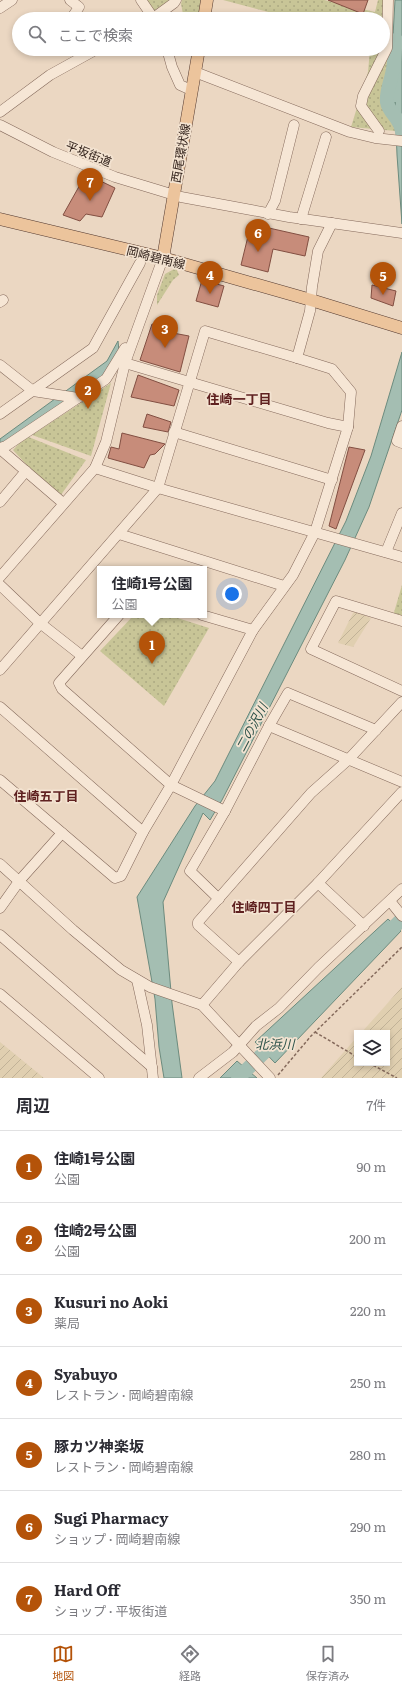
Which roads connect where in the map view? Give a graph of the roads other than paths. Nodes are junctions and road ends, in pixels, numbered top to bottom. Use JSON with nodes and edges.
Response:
{"nodes":[{"id":1,"x":70,"y":0,"type":"edge"},
{"id":2,"x":141,"y":0,"type":"edge"},
{"id":3,"x":176,"y":0,"type":"edge"},
{"id":4,"x":207,"y":0,"type":"edge"},
{"id":5,"x":388,"y":0,"type":"edge"},
{"id":6,"x":75,"y":12,"type":"edge"},
{"id":7,"x":149,"y":12,"type":"edge"},
{"id":8,"x":162,"y":12,"type":"edge"},
{"id":9,"x":205,"y":12,"type":"edge"},
{"id":10,"x":388,"y":12,"type":"edge"},
{"id":11,"x":83,"y":56,"type":"edge"},
{"id":12,"x":169,"y":56,"type":"edge"},
{"id":13,"x":200,"y":56,"type":"edge"},
{"id":14,"x":383,"y":56,"type":"edge"},
{"id":15,"x":201,"y":74,"type":"junction"},
{"id":16,"x":191,"y":90,"type":"junction"},
{"id":17,"x":0,"y":112,"type":"edge"},
{"id":18,"x":0,"y":125,"type":"edge"},
{"id":19,"x":294,"y":125,"type":"dead end"},
{"id":20,"x":379,"y":131,"type":"dead end"},
{"id":21,"x":326,"y":137,"type":"dead end"},
{"id":22,"x":402,"y":141,"type":"edge"},
{"id":23,"x":173,"y":195,"type":"junction"},
{"id":24,"x":268,"y":214,"type":"junction"},
{"id":25,"x":0,"y":219,"type":"edge"},
{"id":26,"x":301,"y":219,"type":"junction"},
{"id":27,"x":332,"y":223,"type":"junction"},
{"id":28,"x":402,"y":233,"type":"edge"},
{"id":29,"x":163,"y":258,"type":"junction"},
{"id":30,"x":140,"y":263,"type":"dead end"},
{"id":31,"x":311,"y":300,"type":"junction"},
{"id":32,"x":399,"y":327,"type":"edge"},
{"id":33,"x":125,"y":348,"type":"dead end"},
{"id":34,"x":297,"y":358,"type":"junction"},
{"id":35,"x":125,"y":363,"type":"junction"},
{"id":36,"x":0,"y":365,"type":"edge"},
{"id":37,"x":190,"y":382,"type":"junction"},
{"id":38,"x":33,"y":391,"type":"junction"},
{"id":39,"x":76,"y":397,"type":"junction"},
{"id":40,"x":0,"y":414,"type":"edge"},
{"id":41,"x":402,"y":426,"type":"edge"},
{"id":42,"x":348,"y":427,"type":"junction"},
{"id":43,"x":174,"y":432,"type":"junction"},
{"id":44,"x":402,"y":443,"type":"edge"},
{"id":45,"x":0,"y":449,"type":"edge"},
{"id":46,"x":95,"y":468,"type":"junction"},
{"id":47,"x":26,"y":471,"type":"junction"},
{"id":48,"x":332,"y":480,"type":"junction"},
{"id":49,"x":158,"y":488,"type":"junction"},
{"id":50,"x":0,"y":502,"type":"edge"},
{"id":51,"x":63,"y":503,"type":"junction"},
{"id":52,"x":402,"y":513,"type":"edge"},
{"id":53,"x":315,"y":532,"type":"junction"},
{"id":54,"x":118,"y":534,"type":"junction"},
{"id":55,"x":386,"y":552,"type":"junction"},
{"id":56,"x":402,"y":557,"type":"edge"},
{"id":57,"x":0,"y":577,"type":"edge"},
{"id":58,"x":0,"y":585,"type":"edge"},
{"id":59,"x":284,"y":586,"type":"junction"},
{"id":60,"x":207,"y":616,"type":"edge"},
{"id":61,"x":116,"y":618,"type":"edge"},
{"id":62,"x":402,"y":621,"type":"edge"},
{"id":63,"x":40,"y":623,"type":"junction"},
{"id":64,"x":253,"y":630,"type":"junction"},
{"id":65,"x":82,"y":656,"type":"junction"},
{"id":66,"x":0,"y":670,"type":"edge"},
{"id":67,"x":402,"y":691,"type":"edge"},
{"id":68,"x":402,"y":702,"type":"edge"},
{"id":69,"x":0,"y":707,"type":"edge"},
{"id":70,"x":269,"y":726,"type":"junction"},
{"id":71,"x":376,"y":730,"type":"junction"},
{"id":72,"x":348,"y":760,"type":"junction"},
{"id":73,"x":0,"y":780,"type":"edge"},
{"id":74,"x":402,"y":782,"type":"edge"},
{"id":75,"x":171,"y":785,"type":"junction"},
{"id":76,"x":402,"y":792,"type":"edge"},
{"id":77,"x":222,"y":810,"type":"junction"},
{"id":78,"x":143,"y":832,"type":"junction"},
{"id":79,"x":62,"y":833,"type":"junction"},
{"id":80,"x":0,"y":864,"type":"edge"},
{"id":81,"x":20,"y":880,"type":"junction"},
{"id":82,"x":318,"y":883,"type":"junction"},
{"id":83,"x":402,"y":889,"type":"edge"},
{"id":84,"x":219,"y":899,"type":"junction"},
{"id":85,"x":391,"y":903,"type":"junction"},
{"id":86,"x":0,"y":908,"type":"edge"},
{"id":87,"x":402,"y":916,"type":"edge"},
{"id":88,"x":364,"y":926,"type":"junction"},
{"id":89,"x":0,"y":935,"type":"edge"},
{"id":90,"x":239,"y":962,"type":"junction"},
{"id":91,"x":137,"y":980,"type":"junction"},
{"id":92,"x":0,"y":994,"type":"edge"},
{"id":93,"x":202,"y":1005,"type":"junction"},
{"id":94,"x":240,"y":1046,"type":"junction"},
{"id":95,"x":152,"y":1067,"type":"junction"},
{"id":96,"x":99,"y":1078,"type":"edge"},
{"id":97,"x":153,"y":1078,"type":"edge"},
{"id":98,"x":199,"y":1078,"type":"edge"},
{"id":99,"x":270,"y":1078,"type":"edge"}],
"edges":[{"from":1,"to":6,"type":"street"},
{"from":2,"to":7,"type":"street"},
{"from":3,"to":8,"type":"street"},
{"from":4,"to":9,"type":"main road"},
{"from":5,"to":10,"type":"street"},
{"from":11,"to":17,"type":"street"},
{"from":12,"to":16,"type":"street"},
{"from":13,"to":15,"type":"main road","name":"西尾環状線"},
{"from":14,"to":20,"type":"street"},
{"from":15,"to":16,"type":"main road","name":"西尾環状線"},
{"from":15,"to":22,"type":"street"},
{"from":16,"to":23,"type":"main road","name":"西尾環状線"},
{"from":18,"to":23,"type":"street","name":"平坂街道"},
{"from":19,"to":24,"type":"street"},
{"from":21,"to":26,"type":"street"},
{"from":23,"to":24,"type":"street","name":"平坂街道"},
{"from":23,"to":29,"type":"main road","name":"西尾環状線"},
{"from":24,"to":26,"type":"street","name":"平坂街道"},
{"from":25,"to":29,"type":"main road","name":"岡崎碧南線"},
{"from":26,"to":27,"type":"street","name":"平坂街道"},
{"from":27,"to":28,"type":"street","name":"平坂街道"},
{"from":27,"to":31,"type":"street"},
{"from":29,"to":31,"type":"main road","name":"岡崎碧南線"},
{"from":29,"to":35,"type":"street"},
{"from":30,"to":38,"type":"street"},
{"from":31,"to":32,"type":"main road","name":"岡崎碧南線"},
{"from":31,"to":34,"type":"street"},
{"from":33,"to":39,"type":"street"},
{"from":34,"to":37,"type":"street"},
{"from":34,"to":42,"type":"street"},
{"from":35,"to":37,"type":"street"},
{"from":35,"to":46,"type":"street"},
{"from":36,"to":38,"type":"street"},
{"from":37,"to":42,"type":"street"},
{"from":37,"to":43,"type":"street"},
{"from":38,"to":39,"type":"street"},
{"from":38,"to":40,"type":"street"},
{"from":39,"to":45,"type":"street"},
{"from":41,"to":44,"type":"street"},
{"from":42,"to":48,"type":"street"},
{"from":43,"to":48,"type":"street"},
{"from":43,"to":49,"type":"street"},
{"from":45,"to":47,"type":"street"},
{"from":46,"to":49,"type":"street"},
{"from":46,"to":51,"type":"street"},
{"from":47,"to":50,"type":"street"},
{"from":47,"to":51,"type":"street"},
{"from":48,"to":53,"type":"street"},
{"from":49,"to":53,"type":"street"},
{"from":49,"to":54,"type":"street"},
{"from":51,"to":57,"type":"street"},
{"from":52,"to":55,"type":"street"},
{"from":53,"to":55,"type":"street"},
{"from":53,"to":59,"type":"street"},
{"from":54,"to":59,"type":"street"},
{"from":54,"to":63,"type":"street"},
{"from":55,"to":56,"type":"street"},
{"from":58,"to":63,"type":"street"},
{"from":59,"to":64,"type":"street"},
{"from":60,"to":64,"type":"street"},
{"from":61,"to":65,"type":"street"},
{"from":62,"to":67,"type":"street"},
{"from":63,"to":65,"type":"street"},
{"from":63,"to":66,"type":"street"},
{"from":64,"to":75,"type":"street"},
{"from":65,"to":75,"type":"street"},
{"from":68,"to":71,"type":"street"},
{"from":69,"to":78,"type":"street"},
{"from":70,"to":71,"type":"street"},
{"from":70,"to":72,"type":"street"},
{"from":70,"to":77,"type":"street"},
{"from":71,"to":72,"type":"street"},
{"from":72,"to":74,"type":"street"},
{"from":72,"to":84,"type":"street"},
{"from":73,"to":79,"type":"street"},
{"from":75,"to":77,"type":"street"},
{"from":75,"to":78,"type":"street"},
{"from":76,"to":82,"type":"street"},
{"from":77,"to":84,"type":"street"},
{"from":78,"to":79,"type":"street"},
{"from":79,"to":81,"type":"street"},
{"from":80,"to":81,"type":"street"},
{"from":81,"to":86,"type":"street"},
{"from":81,"to":91,"type":"street"},
{"from":82,"to":88,"type":"street"},
{"from":82,"to":90,"type":"street"},
{"from":83,"to":85,"type":"street"},
{"from":84,"to":90,"type":"street"},
{"from":85,"to":87,"type":"street"},
{"from":85,"to":88,"type":"street"},
{"from":88,"to":94,"type":"street"},
{"from":89,"to":95,"type":"street"},
{"from":90,"to":93,"type":"street"},
{"from":91,"to":93,"type":"street"},
{"from":91,"to":95,"type":"street"},
{"from":92,"to":96,"type":"street"},
{"from":93,"to":94,"type":"street"},
{"from":94,"to":98,"type":"street"},
{"from":94,"to":99,"type":"street"},
{"from":95,"to":97,"type":"street"}]}
